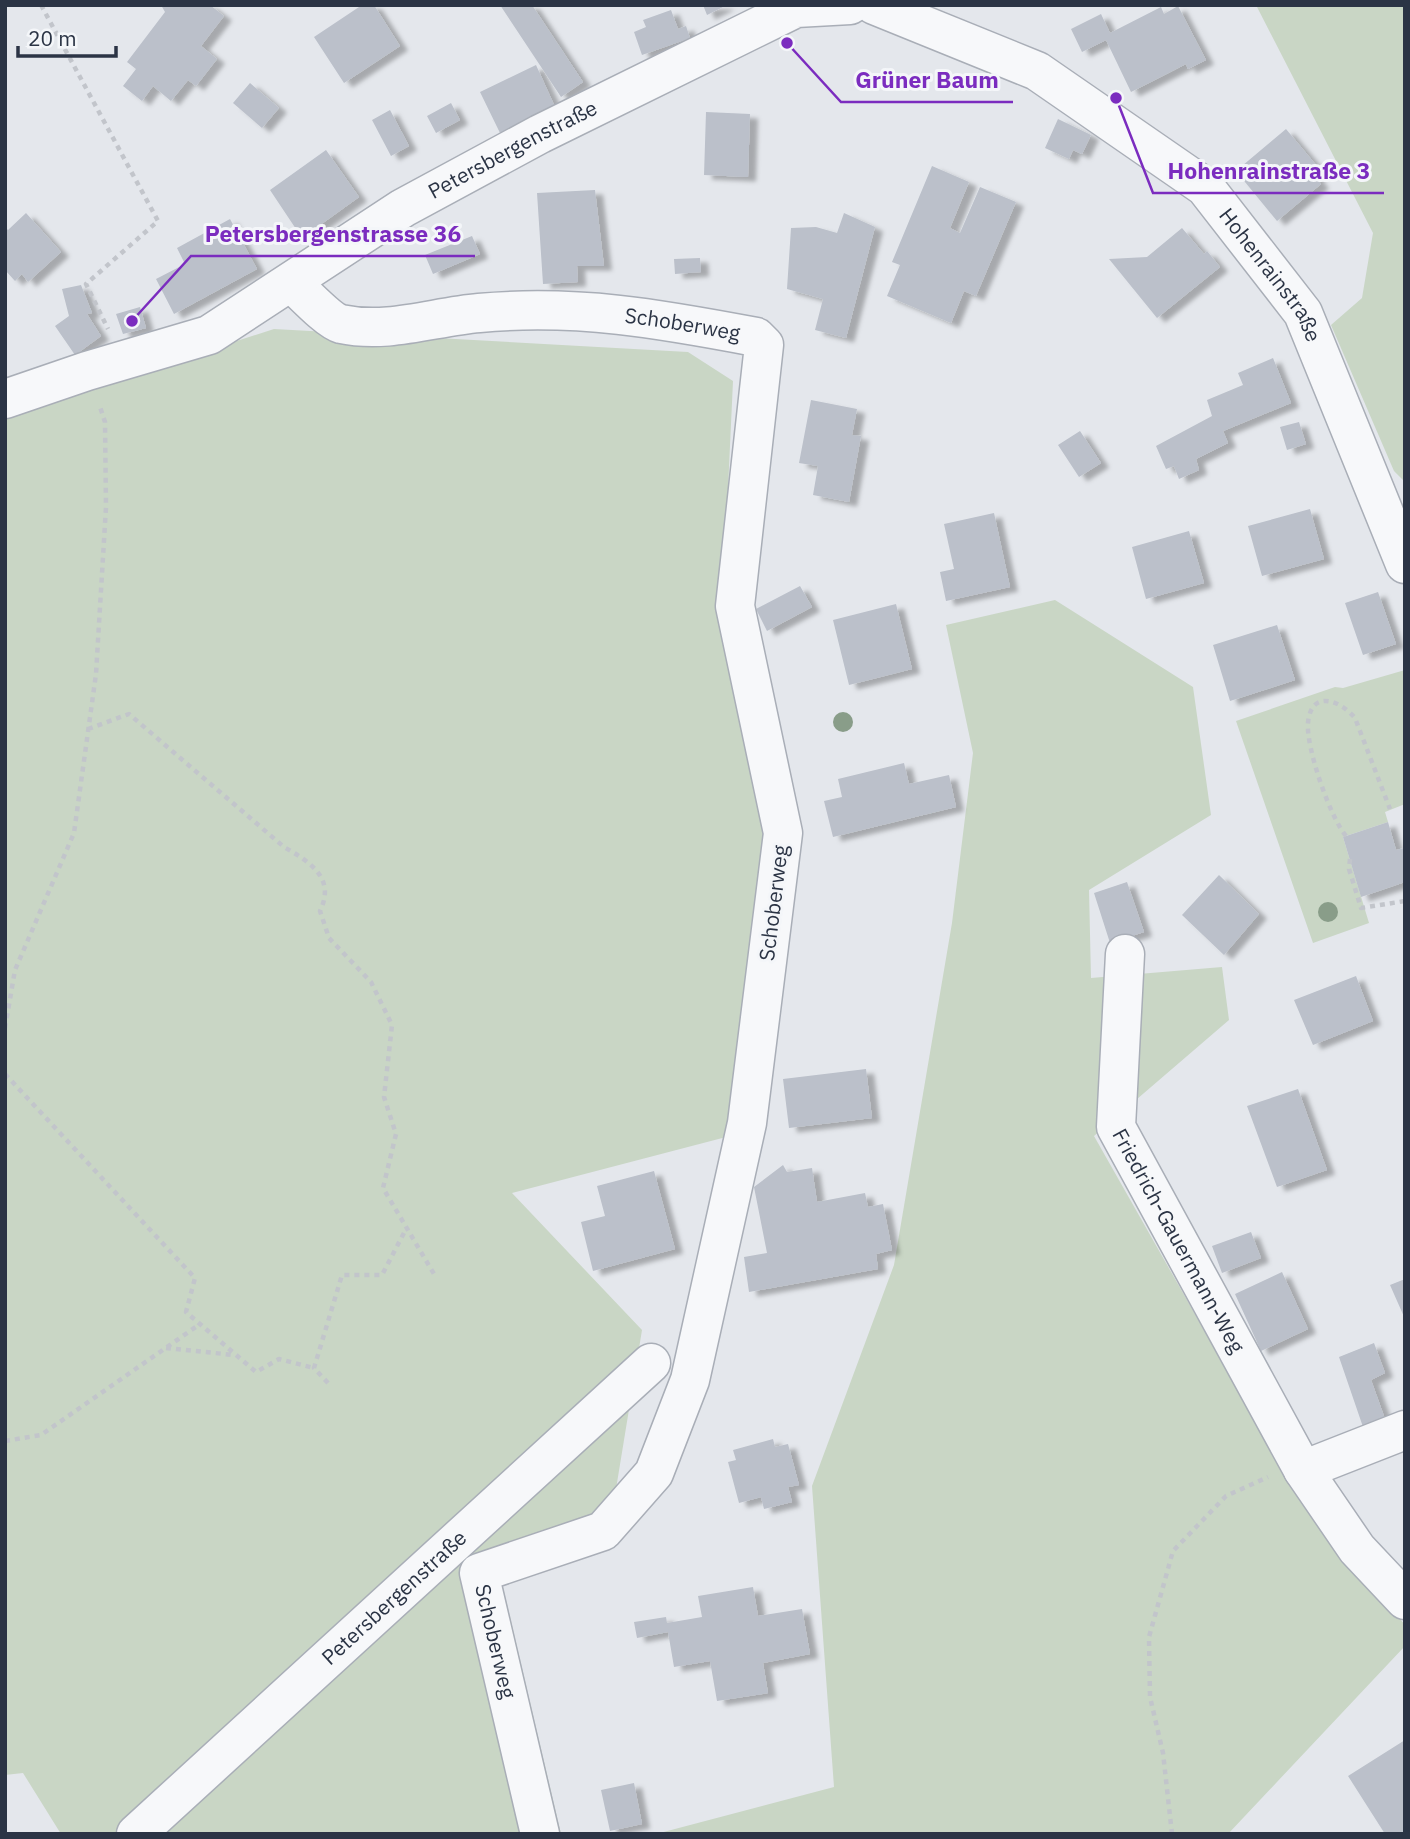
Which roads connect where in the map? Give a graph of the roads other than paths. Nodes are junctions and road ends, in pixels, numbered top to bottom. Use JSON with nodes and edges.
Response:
{"nodes":[{"id":1,"x":850,"y":5,"type":"edge"},
{"id":2,"x":874,"y":5,"type":"edge"},
{"id":3,"x":795,"y":7,"type":"edge"},
{"id":4,"x":292,"y":283,"type":"junction"},
{"id":5,"x":5,"y":398,"type":"edge"},
{"id":6,"x":1405,"y":564,"type":"edge"},
{"id":7,"x":1125,"y":954,"type":"dead end"},
{"id":8,"x":652,"y":1363,"type":"dead end"},
{"id":9,"x":1405,"y":1430,"type":"edge"},
{"id":10,"x":1303,"y":1471,"type":"junction"},
{"id":11,"x":1405,"y":1600,"type":"edge"},
{"id":12,"x":136,"y":1834,"type":"edge"},
{"id":13,"x":540,"y":1834,"type":"edge"}],
"edges":[{"from":1,"to":3,"type":"street"},
{"from":2,"to":6,"type":"street","name":"Hohenrainstraße"},
{"from":3,"to":4,"type":"street","name":"Petersbergenstraße"},
{"from":4,"to":5,"type":"street","name":"Petersbergenstraße"},
{"from":4,"to":13,"type":"street","name":"Schoberweg"},
{"from":7,"to":10,"type":"street","name":"Friedrich-Gauermann-Weg"},
{"from":8,"to":12,"type":"street","name":"Petersbergenstraße"},
{"from":9,"to":10,"type":"street"},
{"from":10,"to":11,"type":"street","name":"Friedrich-Gauermann-Weg"}]}
